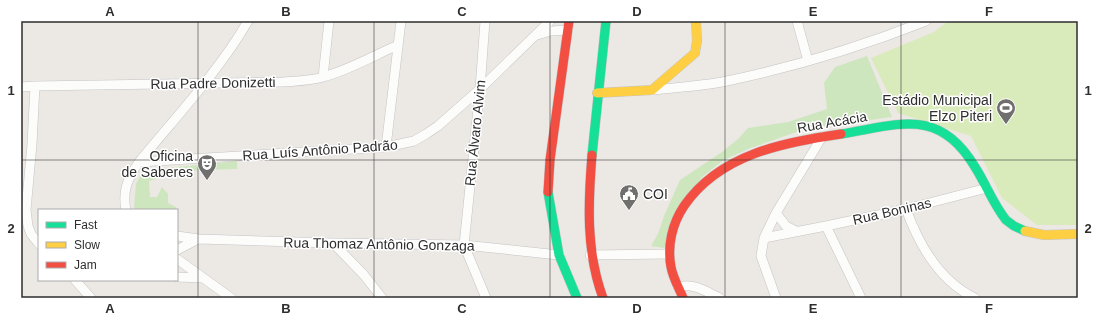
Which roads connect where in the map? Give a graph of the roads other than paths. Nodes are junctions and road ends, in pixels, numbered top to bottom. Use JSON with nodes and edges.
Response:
{"nodes":[{"id":1,"x":248,"y":21,"type":"edge"},
{"id":2,"x":329,"y":21,"type":"edge"},
{"id":3,"x":401,"y":21,"type":"edge"},
{"id":4,"x":485,"y":21,"type":"edge"},
{"id":5,"x":550,"y":21,"type":"edge"},
{"id":6,"x":606,"y":21,"type":"edge"},
{"id":7,"x":696,"y":21,"type":"edge"},
{"id":8,"x":797,"y":21,"type":"edge"},
{"id":9,"x":926,"y":21,"type":"edge"},
{"id":10,"x":568,"y":26,"type":"edge"},
{"id":11,"x":534,"y":37,"type":"junction"},
{"id":12,"x":398,"y":45,"type":"junction"},
{"id":13,"x":808,"y":61,"type":"junction"},
{"id":14,"x":322,"y":77,"type":"junction"},
{"id":15,"x":204,"y":83,"type":"junction"},
{"id":16,"x":35,"y":86,"type":"junction"},
{"id":17,"x":21,"y":87,"type":"edge"},
{"id":18,"x":480,"y":89,"type":"junction"},
{"id":19,"x":652,"y":90,"type":"junction"},
{"id":20,"x":598,"y":93,"type":"junction"},
{"id":21,"x":822,"y":137,"type":"junction"},
{"id":22,"x":386,"y":147,"type":"junction"},
{"id":23,"x":139,"y":162,"type":"junction"},
{"id":24,"x":987,"y":188,"type":"junction"},
{"id":25,"x":906,"y":208,"type":"junction"},
{"id":26,"x":126,"y":209,"type":"edge"},
{"id":27,"x":776,"y":213,"type":"junction"},
{"id":28,"x":826,"y":226,"type":"junction"},
{"id":29,"x":796,"y":231,"type":"junction"},
{"id":30,"x":1078,"y":234,"type":"edge"},
{"id":31,"x":178,"y":236,"type":"edge"},
{"id":32,"x":764,"y":238,"type":"junction"},
{"id":33,"x":199,"y":239,"type":"junction"},
{"id":34,"x":38,"y":242,"type":"edge"},
{"id":35,"x":333,"y":244,"type":"junction"},
{"id":36,"x":464,"y":245,"type":"junction"},
{"id":37,"x":178,"y":249,"type":"edge"},
{"id":38,"x":590,"y":254,"type":"junction"},
{"id":39,"x":669,"y":254,"type":"junction"},
{"id":40,"x":559,"y":255,"type":"junction"},
{"id":41,"x":178,"y":260,"type":"edge"},
{"id":42,"x":178,"y":277,"type":"edge"},
{"id":43,"x":203,"y":278,"type":"junction"},
{"id":44,"x":76,"y":281,"type":"edge"},
{"id":45,"x":678,"y":287,"type":"junction"},
{"id":46,"x":91,"y":298,"type":"edge"},
{"id":47,"x":231,"y":298,"type":"edge"},
{"id":48,"x":382,"y":298,"type":"edge"},
{"id":49,"x":486,"y":298,"type":"edge"},
{"id":50,"x":577,"y":298,"type":"edge"},
{"id":51,"x":603,"y":298,"type":"edge"},
{"id":52,"x":683,"y":298,"type":"edge"},
{"id":53,"x":720,"y":298,"type":"edge"},
{"id":54,"x":776,"y":298,"type":"edge"},
{"id":55,"x":861,"y":298,"type":"edge"},
{"id":56,"x":975,"y":298,"type":"edge"}],
"edges":[{"from":1,"to":15,"type":"street"},
{"from":2,"to":14,"type":"street"},
{"from":3,"to":12,"type":"street"},
{"from":4,"to":18,"type":"street","name":"Rua Álvaro Alvim"},
{"from":5,"to":11,"type":"street","name":"Rua Luís Antônio Padrão"},
{"from":6,"to":20,"type":"street"},
{"from":7,"to":19,"type":"street"},
{"from":8,"to":13,"type":"street"},
{"from":9,"to":13,"type":"street"},
{"from":10,"to":11,"type":"street","name":"Rua Luís Antônio Padrão"},
{"from":10,"to":40,"type":"street"},
{"from":11,"to":18,"type":"street","name":"Rua Luís Antônio Padrão"},
{"from":12,"to":14,"type":"street","name":"Rua Padre Donizetti"},
{"from":12,"to":22,"type":"street"},
{"from":13,"to":19,"type":"street"},
{"from":14,"to":15,"type":"street","name":"Rua Padre Donizetti"},
{"from":15,"to":16,"type":"street","name":"Rua Padre Donizetti"},
{"from":15,"to":23,"type":"street"},
{"from":16,"to":17,"type":"street","name":"Rua Padre Donizetti"},
{"from":16,"to":34,"type":"street"},
{"from":18,"to":22,"type":"street","name":"Rua Luís Antônio Padrão"},
{"from":18,"to":36,"type":"street","name":"Rua Álvaro Alvim"},
{"from":19,"to":20,"type":"street"},
{"from":20,"to":38,"type":"street"},
{"from":21,"to":24,"type":"street","name":"Rua Acácia"},
{"from":21,"to":27,"type":"street"},
{"from":21,"to":39,"type":"street","name":"Rua Acácia"},
{"from":22,"to":23,"type":"street","name":"Rua Luís Antônio Padrão"},
{"from":23,"to":26,"type":"street"},
{"from":24,"to":25,"type":"street","name":"Rua Boninas"},
{"from":24,"to":30,"type":"street","name":"Rua Acácia"},
{"from":25,"to":28,"type":"street","name":"Rua Boninas"},
{"from":25,"to":56,"type":"street"},
{"from":27,"to":29,"type":"street"},
{"from":27,"to":32,"type":"street"},
{"from":28,"to":29,"type":"street","name":"Rua Boninas"},
{"from":28,"to":55,"type":"street"},
{"from":29,"to":32,"type":"street","name":"Rua Boninas"},
{"from":31,"to":33,"type":"street","name":"Rua Thomaz Antônio Gonzaga"},
{"from":32,"to":54,"type":"street"},
{"from":33,"to":35,"type":"street","name":"Rua Thomaz Antônio Gonzaga"},
{"from":33,"to":37,"type":"street","name":"Rua Thomaz Antônio Gonzaga"},
{"from":35,"to":36,"type":"street","name":"Rua Thomaz Antônio Gonzaga"},
{"from":35,"to":48,"type":"street"},
{"from":36,"to":40,"type":"street","name":"Rua Thomaz Antônio Gonzaga"},
{"from":36,"to":49,"type":"street"},
{"from":38,"to":39,"type":"street"},
{"from":38,"to":51,"type":"street"},
{"from":39,"to":45,"type":"street","name":"Rua Acácia"},
{"from":40,"to":50,"type":"street"},
{"from":41,"to":43,"type":"street"},
{"from":42,"to":43,"type":"street"},
{"from":43,"to":47,"type":"street"},
{"from":44,"to":46,"type":"street"},
{"from":45,"to":52,"type":"street","name":"Rua Acácia"},
{"from":45,"to":53,"type":"street"}]}
